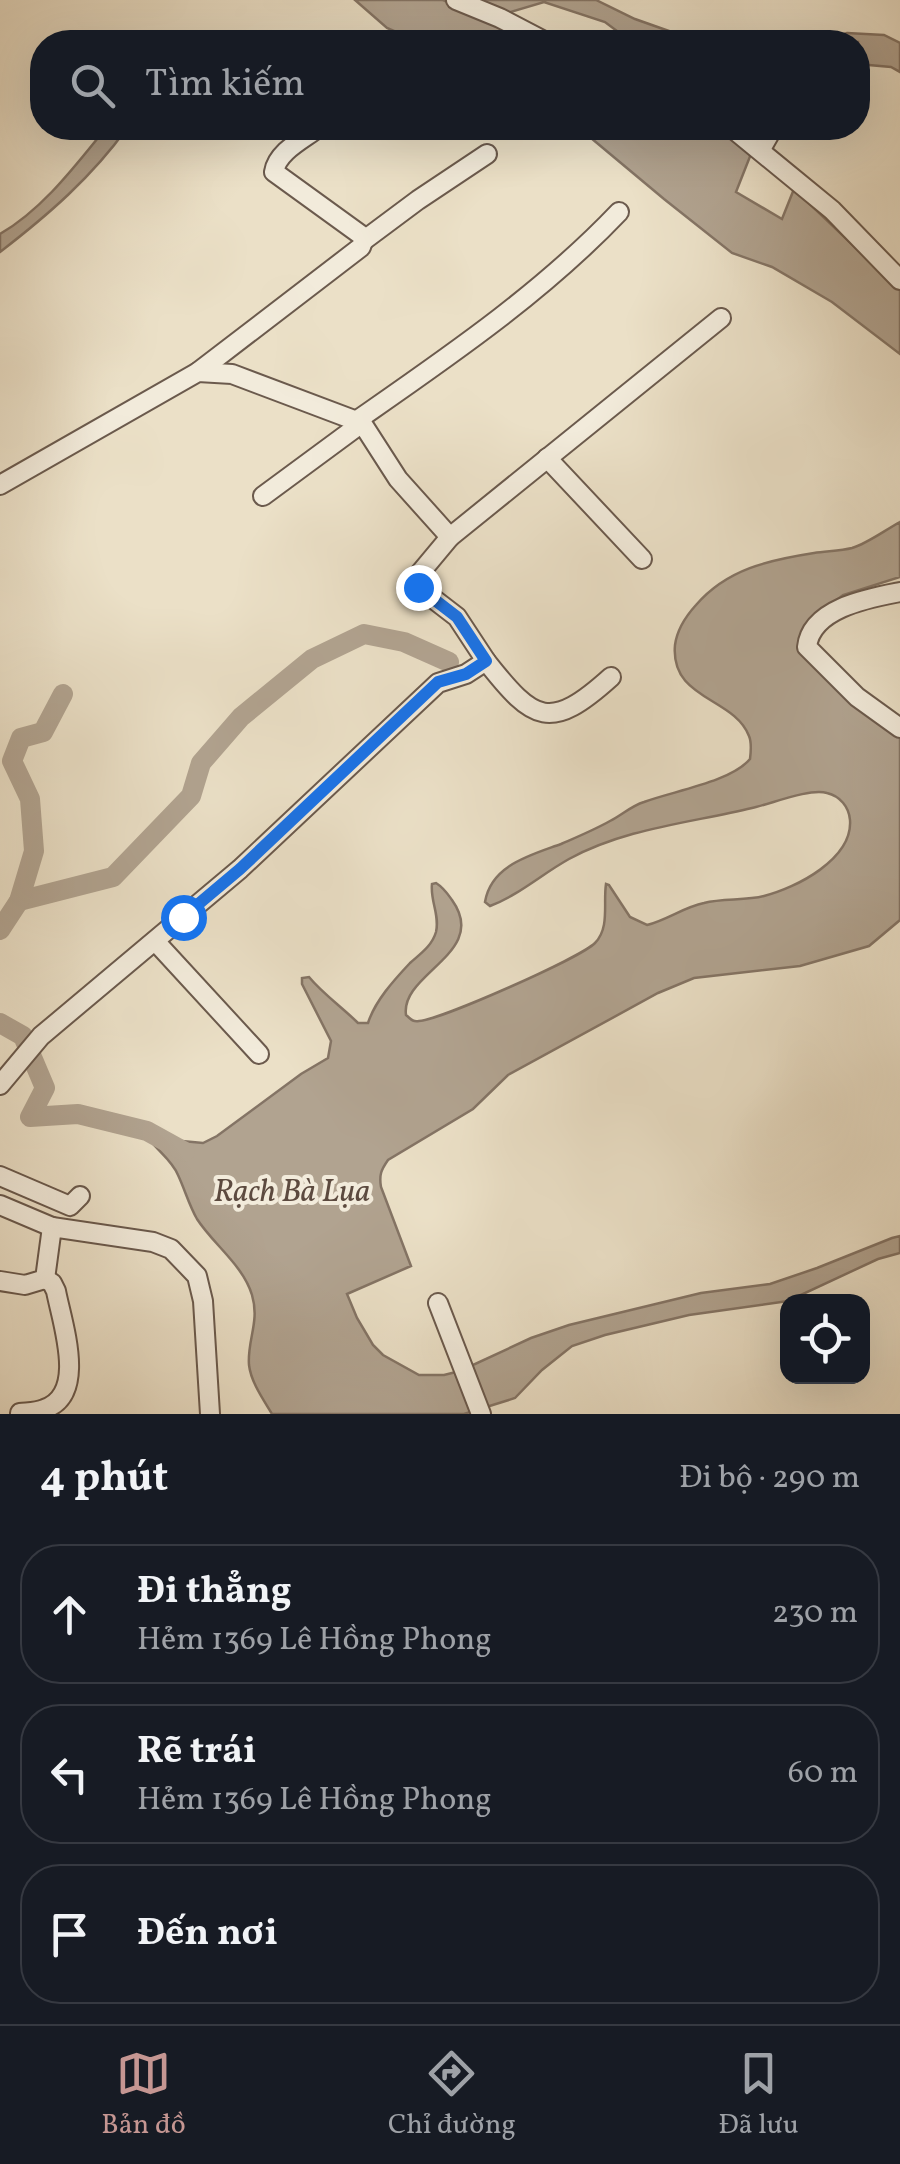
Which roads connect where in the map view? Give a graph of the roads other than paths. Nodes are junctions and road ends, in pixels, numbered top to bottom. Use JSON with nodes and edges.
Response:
{"nodes":[{"id":1,"x":460,"y":2,"type":"edge"},
{"id":2,"x":523,"y":30,"type":"edge"},
{"id":3,"x":302,"y":140,"type":"edge"},
{"id":4,"x":748,"y":140,"type":"edge"},
{"id":5,"x":766,"y":140,"type":"edge"},
{"id":6,"x":760,"y":149,"type":"junction"},
{"id":7,"x":486,"y":154,"type":"dead end"},
{"id":8,"x":619,"y":212,"type":"dead end"},
{"id":9,"x":363,"y":242,"type":"junction"},
{"id":10,"x":900,"y":280,"type":"edge"},
{"id":11,"x":721,"y":318,"type":"dead end"},
{"id":12,"x":198,"y":372,"type":"junction"},
{"id":13,"x":359,"y":422,"type":"junction"},
{"id":14,"x":548,"y":458,"type":"junction"},
{"id":15,"x":0,"y":485,"type":"edge"},
{"id":16,"x":263,"y":496,"type":"dead end"},
{"id":17,"x":450,"y":537,"type":"junction"},
{"id":18,"x":642,"y":559,"type":"dead end"},
{"id":19,"x":900,"y":592,"type":"edge"},
{"id":20,"x":486,"y":661,"type":"junction"},
{"id":21,"x":611,"y":676,"type":"dead end"},
{"id":22,"x":900,"y":728,"type":"edge"},
{"id":23,"x":154,"y":941,"type":"junction"},
{"id":24,"x":259,"y":1054,"type":"dead end"},
{"id":25,"x":0,"y":1084,"type":"edge"},
{"id":26,"x":0,"y":1176,"type":"edge"},
{"id":27,"x":80,"y":1196,"type":"dead end"},
{"id":28,"x":0,"y":1205,"type":"edge"},
{"id":29,"x":52,"y":1227,"type":"junction"},
{"id":30,"x":45,"y":1280,"type":"junction"},
{"id":31,"x":0,"y":1281,"type":"edge"},
{"id":32,"x":438,"y":1303,"type":"dead end"},
{"id":33,"x":480,"y":1412,"type":"edge"},
{"id":34,"x":20,"y":1413,"type":"edge"},
{"id":35,"x":210,"y":1414,"type":"edge"}],
"edges":[{"from":1,"to":2,"type":"street"},
{"from":3,"to":9,"type":"street"},
{"from":4,"to":6,"type":"street"},
{"from":5,"to":6,"type":"street"},
{"from":6,"to":10,"type":"street"},
{"from":7,"to":9,"type":"street"},
{"from":8,"to":13,"type":"street"},
{"from":9,"to":12,"type":"street"},
{"from":11,"to":14,"type":"street"},
{"from":12,"to":13,"type":"street"},
{"from":12,"to":15,"type":"street"},
{"from":13,"to":16,"type":"street"},
{"from":13,"to":17,"type":"street"},
{"from":14,"to":17,"type":"street"},
{"from":14,"to":18,"type":"street"},
{"from":17,"to":20,"type":"street"},
{"from":19,"to":22,"type":"street"},
{"from":20,"to":21,"type":"street"},
{"from":20,"to":23,"type":"street"},
{"from":23,"to":24,"type":"street"},
{"from":23,"to":25,"type":"street"},
{"from":26,"to":27,"type":"street"},
{"from":28,"to":29,"type":"street"},
{"from":29,"to":30,"type":"street"},
{"from":29,"to":35,"type":"street"},
{"from":30,"to":31,"type":"street"},
{"from":30,"to":34,"type":"street"},
{"from":32,"to":33,"type":"street"}]}
